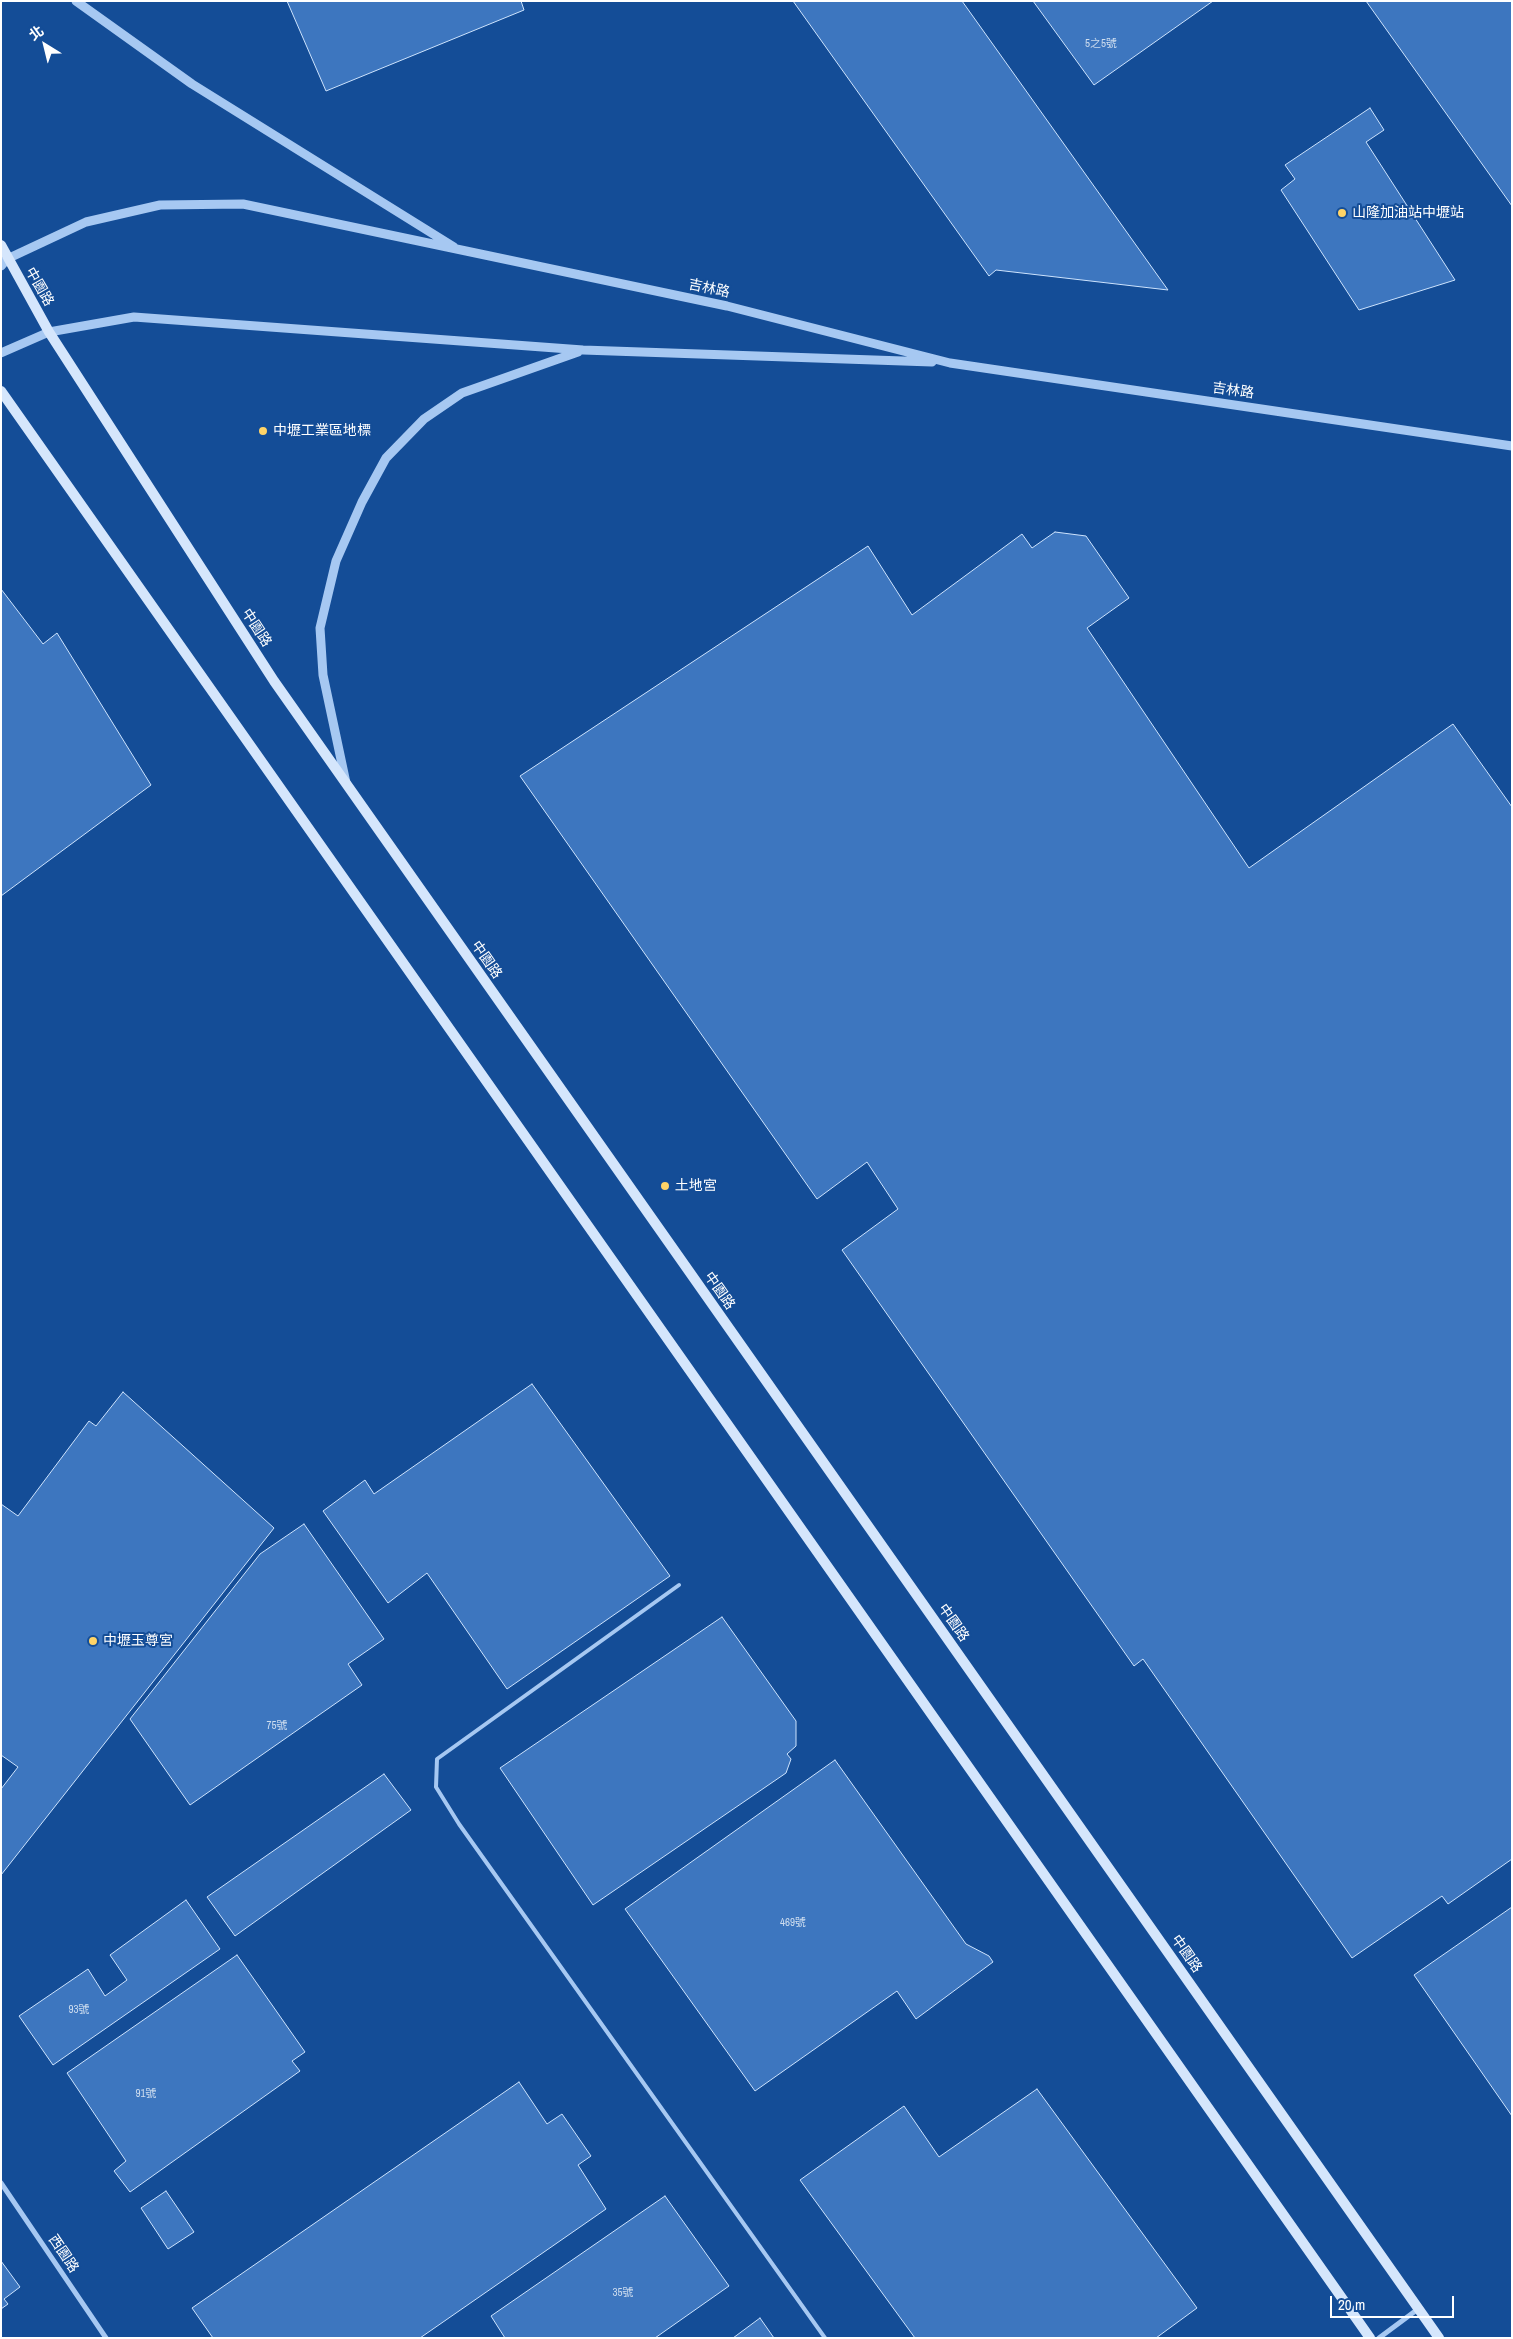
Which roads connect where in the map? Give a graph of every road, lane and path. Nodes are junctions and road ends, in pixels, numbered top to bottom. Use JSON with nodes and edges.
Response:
{"nodes":[{"id":1,"x":76,"y":1,"type":"edge"},
{"id":2,"x":1,"y":245,"type":"edge"},
{"id":3,"x":460,"y":251,"type":"junction"},
{"id":4,"x":4,"y":263,"type":"edge"},
{"id":5,"x":49,"y":332,"type":"junction"},
{"id":6,"x":583,"y":350,"type":"junction"},
{"id":7,"x":1,"y":352,"type":"edge"},
{"id":8,"x":950,"y":363,"type":"junction"},
{"id":9,"x":1,"y":391,"type":"edge"},
{"id":10,"x":1512,"y":446,"type":"edge"},
{"id":11,"x":346,"y":785,"type":"junction"},
{"id":12,"x":679,"y":1585,"type":"dead end"},
{"id":13,"x":1,"y":2183,"type":"edge"},
{"id":14,"x":1418,"y":2308,"type":"junction"},
{"id":15,"x":106,"y":2338,"type":"edge"},
{"id":16,"x":825,"y":2338,"type":"edge"},
{"id":17,"x":1370,"y":2338,"type":"edge"},
{"id":18,"x":1379,"y":2338,"type":"edge"},
{"id":19,"x":1439,"y":2338,"type":"edge"}],
"edges":[{"from":1,"to":3,"type":"street"},
{"from":2,"to":4,"type":"main road","name":"中園路"},
{"from":3,"to":4,"type":"street","name":"吉林路"},
{"from":3,"to":8,"type":"street","name":"吉林路"},
{"from":4,"to":5,"type":"main road","name":"中園路"},
{"from":5,"to":6,"type":"street","name":"吉林路"},
{"from":5,"to":7,"type":"street","name":"吉林路"},
{"from":5,"to":11,"type":"main road","name":"中園路"},
{"from":6,"to":8,"type":"street","name":"吉林路"},
{"from":6,"to":11,"type":"street"},
{"from":8,"to":10,"type":"street","name":"吉林路"},
{"from":9,"to":17,"type":"main road"},
{"from":11,"to":14,"type":"main road","name":"中園路"},
{"from":12,"to":16,"type":"lane"},
{"from":13,"to":15,"type":"street","name":"西園路"},
{"from":14,"to":18,"type":"street"},
{"from":14,"to":19,"type":"main road","name":"中園路"}]}
